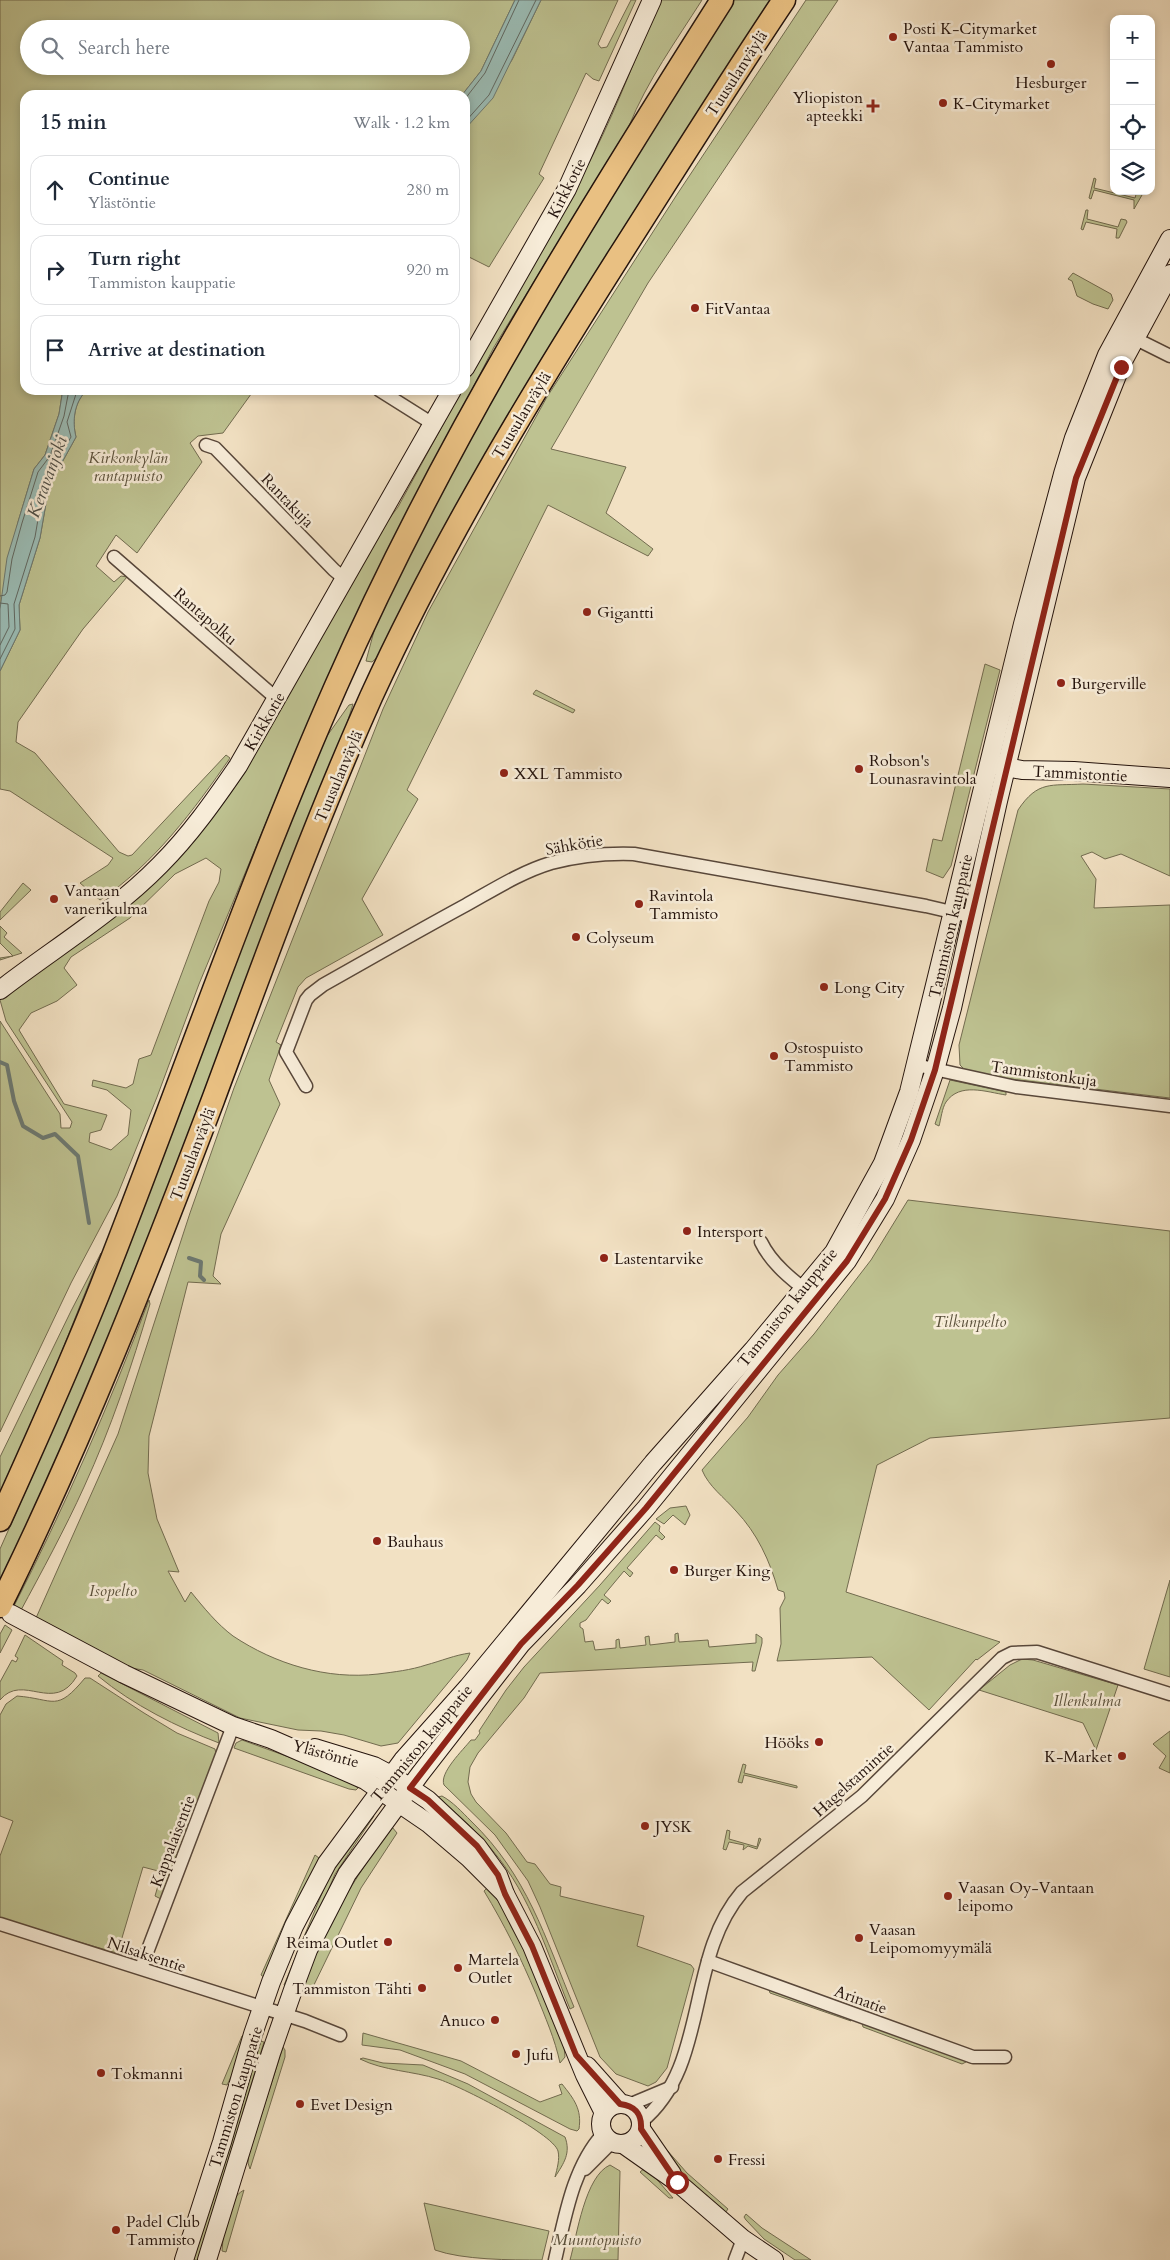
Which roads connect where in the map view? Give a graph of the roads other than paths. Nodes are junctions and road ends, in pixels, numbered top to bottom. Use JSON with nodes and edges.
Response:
{"nodes":[{"id":1,"x":652,"y":0,"type":"edge"},
{"id":2,"x":722,"y":0,"type":"edge"},
{"id":3,"x":784,"y":0,"type":"edge"},
{"id":4,"x":797,"y":0,"type":"edge"},
{"id":5,"x":748,"y":54,"type":"junction"},
{"id":6,"x":1170,"y":239,"type":"edge"},
{"id":7,"x":1170,"y":274,"type":"edge"},
{"id":8,"x":1127,"y":335,"type":"junction"},
{"id":9,"x":1170,"y":356,"type":"edge"},
{"id":10,"x":470,"y":359,"type":"edge"},
{"id":11,"x":387,"y":395,"type":"edge"},
{"id":12,"x":449,"y":395,"type":"edge"},
{"id":13,"x":433,"y":424,"type":"junction"},
{"id":14,"x":206,"y":445,"type":"dead end"},
{"id":15,"x":114,"y":557,"type":"dead end"},
{"id":16,"x":345,"y":579,"type":"junction"},
{"id":17,"x":277,"y":699,"type":"junction"},
{"id":18,"x":998,"y":766,"type":"junction"},
{"id":19,"x":1170,"y":778,"type":"edge"},
{"id":20,"x":953,"y":912,"type":"junction"},
{"id":21,"x":973,"y":916,"type":"junction"},
{"id":22,"x":0,"y":990,"type":"edge"},
{"id":23,"x":916,"y":1066,"type":"junction"},
{"id":24,"x":935,"y":1070,"type":"junction"},
{"id":25,"x":306,"y":1086,"type":"dead end"},
{"id":26,"x":1170,"y":1106,"type":"edge"},
{"id":27,"x":761,"y":1242,"type":"dead end"},
{"id":28,"x":810,"y":1293,"type":"junction"},
{"id":29,"x":0,"y":1520,"type":"edge"},
{"id":30,"x":6,"y":1610,"type":"edge"},
{"id":31,"x":1170,"y":1694,"type":"edge"},
{"id":32,"x":233,"y":1726,"type":"junction"},
{"id":33,"x":271,"y":1739,"type":"junction"},
{"id":34,"x":391,"y":1775,"type":"junction"},
{"id":35,"x":410,"y":1788,"type":"junction"},
{"id":36,"x":380,"y":1790,"type":"junction"},
{"id":37,"x":399,"y":1802,"type":"junction"},
{"id":38,"x":505,"y":1894,"type":"junction"},
{"id":39,"x":0,"y":1924,"type":"edge"},
{"id":40,"x":708,"y":1961,"type":"junction"},
{"id":41,"x":141,"y":1968,"type":"junction"},
{"id":42,"x":263,"y":2008,"type":"junction"},
{"id":43,"x":285,"y":2015,"type":"junction"},
{"id":44,"x":340,"y":2035,"type":"dead end"},
{"id":45,"x":576,"y":2055,"type":"junction"},
{"id":46,"x":1005,"y":2057,"type":"dead end"},
{"id":47,"x":672,"y":2087,"type":"junction"},
{"id":48,"x":624,"y":2104,"type":"junction"},
{"id":49,"x":604,"y":2113,"type":"junction"},
{"id":50,"x":641,"y":2126,"type":"junction"},
{"id":51,"x":613,"y":2140,"type":"junction"},
{"id":52,"x":677,"y":2182,"type":"junction"},
{"id":53,"x":743,"y":2238,"type":"junction"},
{"id":54,"x":184,"y":2260,"type":"edge"},
{"id":55,"x":207,"y":2260,"type":"edge"},
{"id":56,"x":555,"y":2260,"type":"edge"},
{"id":57,"x":735,"y":2260,"type":"edge"},
{"id":58,"x":774,"y":2260,"type":"edge"}],
"edges":[{"from":1,"to":10,"type":"main road","name":"Kirkkotie"},
{"from":2,"to":29,"type":"highway"},
{"from":3,"to":5,"type":"highway","name":"Tuusulanväylä"},
{"from":4,"to":5,"type":"highway"},
{"from":5,"to":30,"type":"highway","name":"Tuusulanväylä"},
{"from":6,"to":8,"type":"main road","name":"Tammiston kauppatie"},
{"from":7,"to":8,"type":"main road","name":"Tammiston kauppatie"},
{"from":8,"to":9,"type":"street"},
{"from":8,"to":18,"type":"main road","name":"Tammiston kauppatie"},
{"from":11,"to":13,"type":"street"},
{"from":12,"to":13,"type":"main road","name":"Kirkkotie"},
{"from":13,"to":16,"type":"main road","name":"Kirkkotie"},
{"from":14,"to":16,"type":"street","name":"Rantakuja"},
{"from":15,"to":17,"type":"street","name":"Rantapolku"},
{"from":16,"to":17,"type":"main road","name":"Kirkkotie"},
{"from":17,"to":22,"type":"main road","name":"Kirkkotie"},
{"from":18,"to":19,"type":"main road","name":"Tammistontie"},
{"from":18,"to":20,"type":"main road","name":"Tammiston kauppatie"},
{"from":18,"to":21,"type":"main road","name":"Tammiston kauppatie"},
{"from":20,"to":21,"type":"street","name":"Sähkötie"},
{"from":20,"to":23,"type":"main road","name":"Tammiston kauppatie"},
{"from":20,"to":25,"type":"street","name":"Sähkötie"},
{"from":21,"to":24,"type":"main road","name":"Tammiston kauppatie"},
{"from":23,"to":24,"type":"street","name":"Tammistonkuja"},
{"from":23,"to":28,"type":"main road","name":"Tammiston kauppatie"},
{"from":24,"to":26,"type":"street","name":"Tammistonkuja"},
{"from":24,"to":28,"type":"main road","name":"Tammiston kauppatie"},
{"from":27,"to":28,"type":"street"},
{"from":28,"to":34,"type":"main road","name":"Tammiston kauppatie"},
{"from":28,"to":35,"type":"main road","name":"Tammiston kauppatie"},
{"from":30,"to":32,"type":"main road","name":"Ylästöntie"},
{"from":31,"to":40,"type":"street","name":"Hagelstamintie"},
{"from":32,"to":33,"type":"main road","name":"Ylästöntie"},
{"from":32,"to":41,"type":"street","name":"Kappalaisentie"},
{"from":33,"to":34,"type":"main road","name":"Ylästöntie"},
{"from":33,"to":36,"type":"main road","name":"Ylästöntie"},
{"from":34,"to":35,"type":"main road","name":"Ylästöntie"},
{"from":34,"to":36,"type":"main road","name":"Tammiston kauppatie"},
{"from":35,"to":37,"type":"main road","name":"Tammiston kauppatie"},
{"from":35,"to":38,"type":"main road","name":"Ylästöntie"},
{"from":36,"to":37,"type":"main road","name":"Ylästöntie"},
{"from":36,"to":42,"type":"main road","name":"Tammiston kauppatie"},
{"from":37,"to":38,"type":"main road","name":"Ylästöntie"},
{"from":37,"to":43,"type":"main road","name":"Tammiston kauppatie"},
{"from":38,"to":45,"type":"main road","name":"Ylästöntie"},
{"from":39,"to":41,"type":"street","name":"Nilsaksentie"},
{"from":40,"to":46,"type":"street","name":"Arinatie"},
{"from":40,"to":47,"type":"street","name":"Hagelstamintie"},
{"from":41,"to":42,"type":"street","name":"Nilsaksentie"},
{"from":42,"to":43,"type":"street","name":"Nilsaksentie"},
{"from":42,"to":54,"type":"main road","name":"Tammiston kauppatie"},
{"from":43,"to":44,"type":"street","name":"Nilsaksentie"},
{"from":43,"to":55,"type":"main road","name":"Tammiston kauppatie"},
{"from":45,"to":48,"type":"main road","name":"Ylästöntie"},
{"from":45,"to":49,"type":"main road","name":"Ylästöntie"},
{"from":47,"to":48,"type":"street"},
{"from":47,"to":50,"type":"street","name":"Hagelstamintie"},
{"from":48,"to":49,"type":"main road"},
{"from":48,"to":50,"type":"main road","name":"Ylästöntie"},
{"from":49,"to":51,"type":"main road","name":"Ylästöntie"},
{"from":50,"to":51,"type":"main road"},
{"from":50,"to":52,"type":"main road","name":"Ylästöntie"},
{"from":51,"to":52,"type":"main road","name":"Ylästöntie"},
{"from":51,"to":56,"type":"street"},
{"from":52,"to":53,"type":"main road","name":"Ylästöntie"},
{"from":53,"to":57,"type":"street"},
{"from":53,"to":58,"type":"main road","name":"Ylästöntie"}]}
